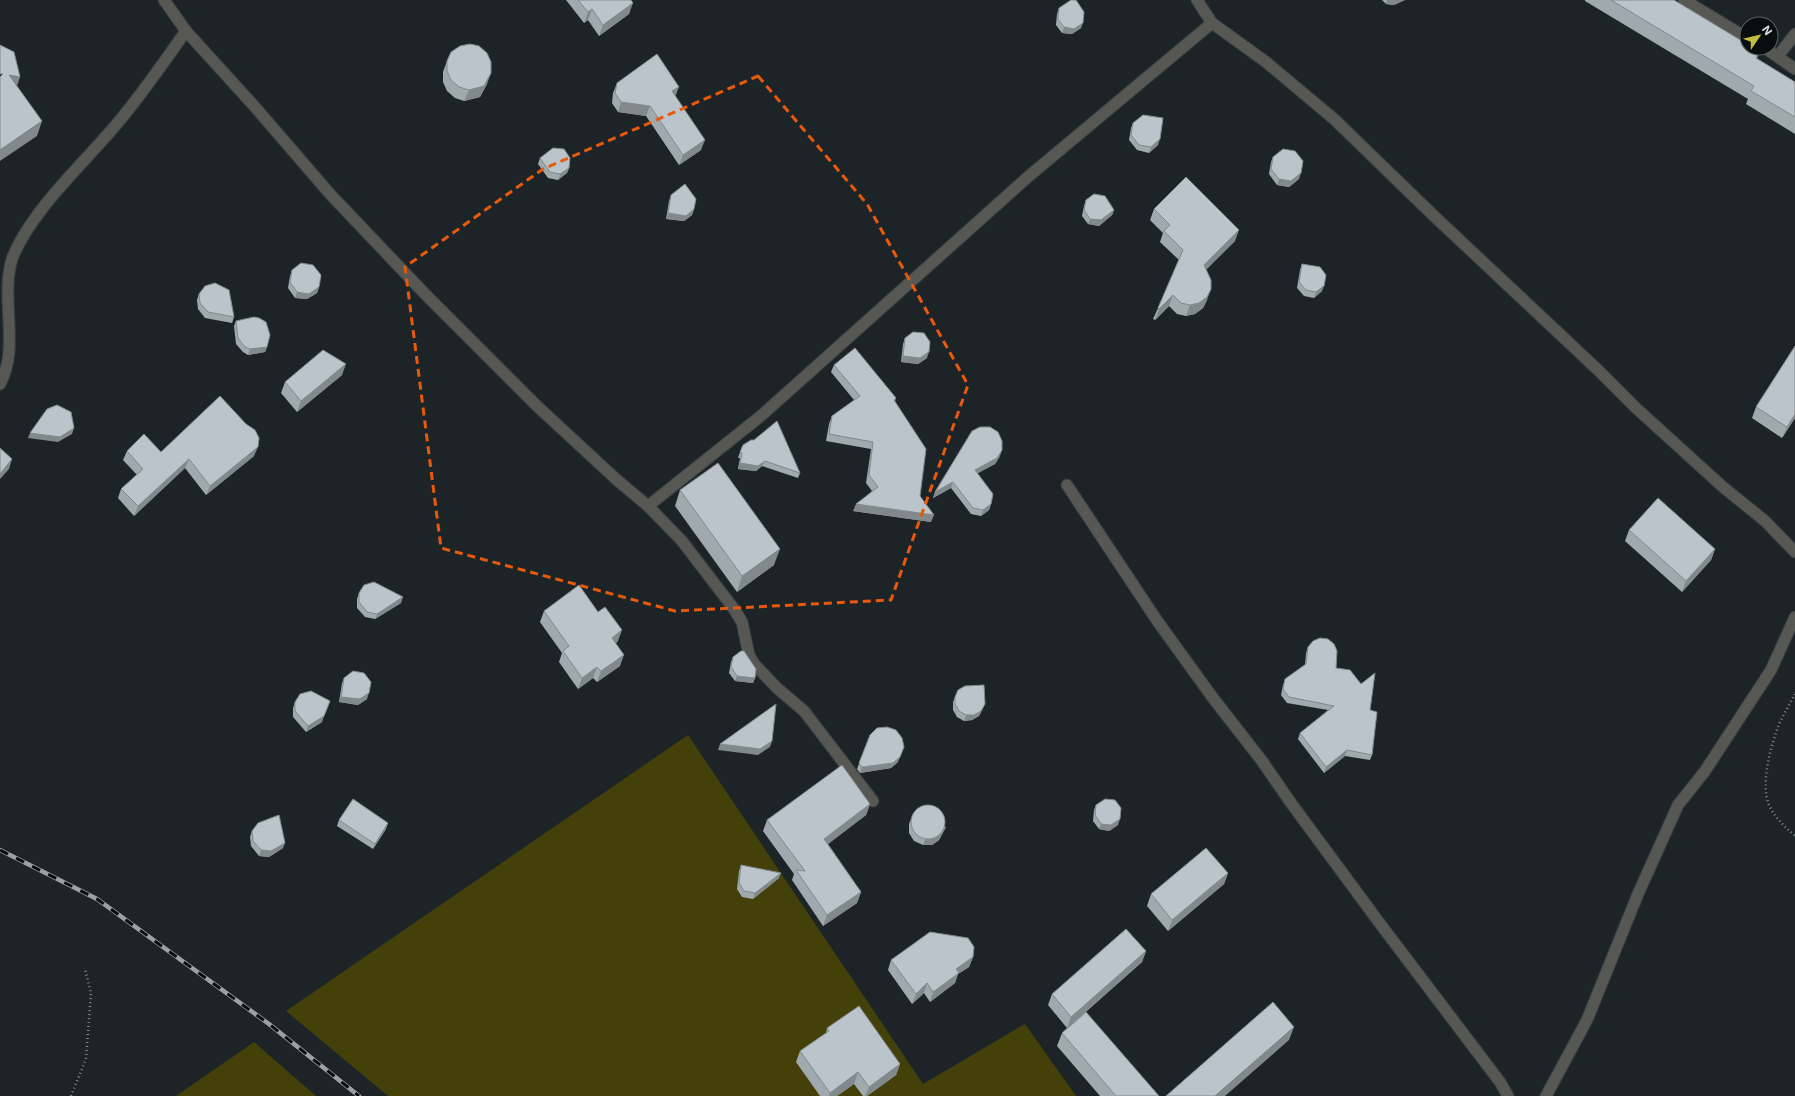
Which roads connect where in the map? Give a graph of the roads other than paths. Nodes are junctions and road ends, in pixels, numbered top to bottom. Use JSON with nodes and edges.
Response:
{"nodes":[{"id":1,"x":164,"y":0,"type":"edge"},
{"id":2,"x":1197,"y":0,"type":"edge"},
{"id":3,"x":1684,"y":0,"type":"edge"},
{"id":4,"x":1212,"y":23,"type":"junction"},
{"id":5,"x":186,"y":31,"type":"junction"},
{"id":6,"x":1739,"y":33,"type":"edge"},
{"id":7,"x":1795,"y":34,"type":"edge"},
{"id":8,"x":1779,"y":55,"type":"edge"},
{"id":9,"x":1778,"y":56,"type":"edge"},
{"id":10,"x":1795,"y":69,"type":"edge"},
{"id":11,"x":0,"y":384,"type":"edge"},
{"id":12,"x":1067,"y":485,"type":"dead end"},
{"id":13,"x":648,"y":506,"type":"junction"},
{"id":14,"x":1795,"y":552,"type":"edge"},
{"id":15,"x":1795,"y":617,"type":"edge"},
{"id":16,"x":873,"y":801,"type":"dead end"},
{"id":17,"x":1508,"y":1096,"type":"edge"},
{"id":18,"x":1546,"y":1096,"type":"edge"}],
"edges":[{"from":1,"to":5,"type":"street"},
{"from":2,"to":4,"type":"street"},
{"from":3,"to":6,"type":"street"},
{"from":4,"to":13,"type":"street"},
{"from":4,"to":14,"type":"street"},
{"from":5,"to":11,"type":"street"},
{"from":5,"to":13,"type":"street"},
{"from":7,"to":8,"type":"street"},
{"from":9,"to":10,"type":"street"},
{"from":12,"to":17,"type":"street"},
{"from":13,"to":16,"type":"street"},
{"from":15,"to":18,"type":"street"}]}
